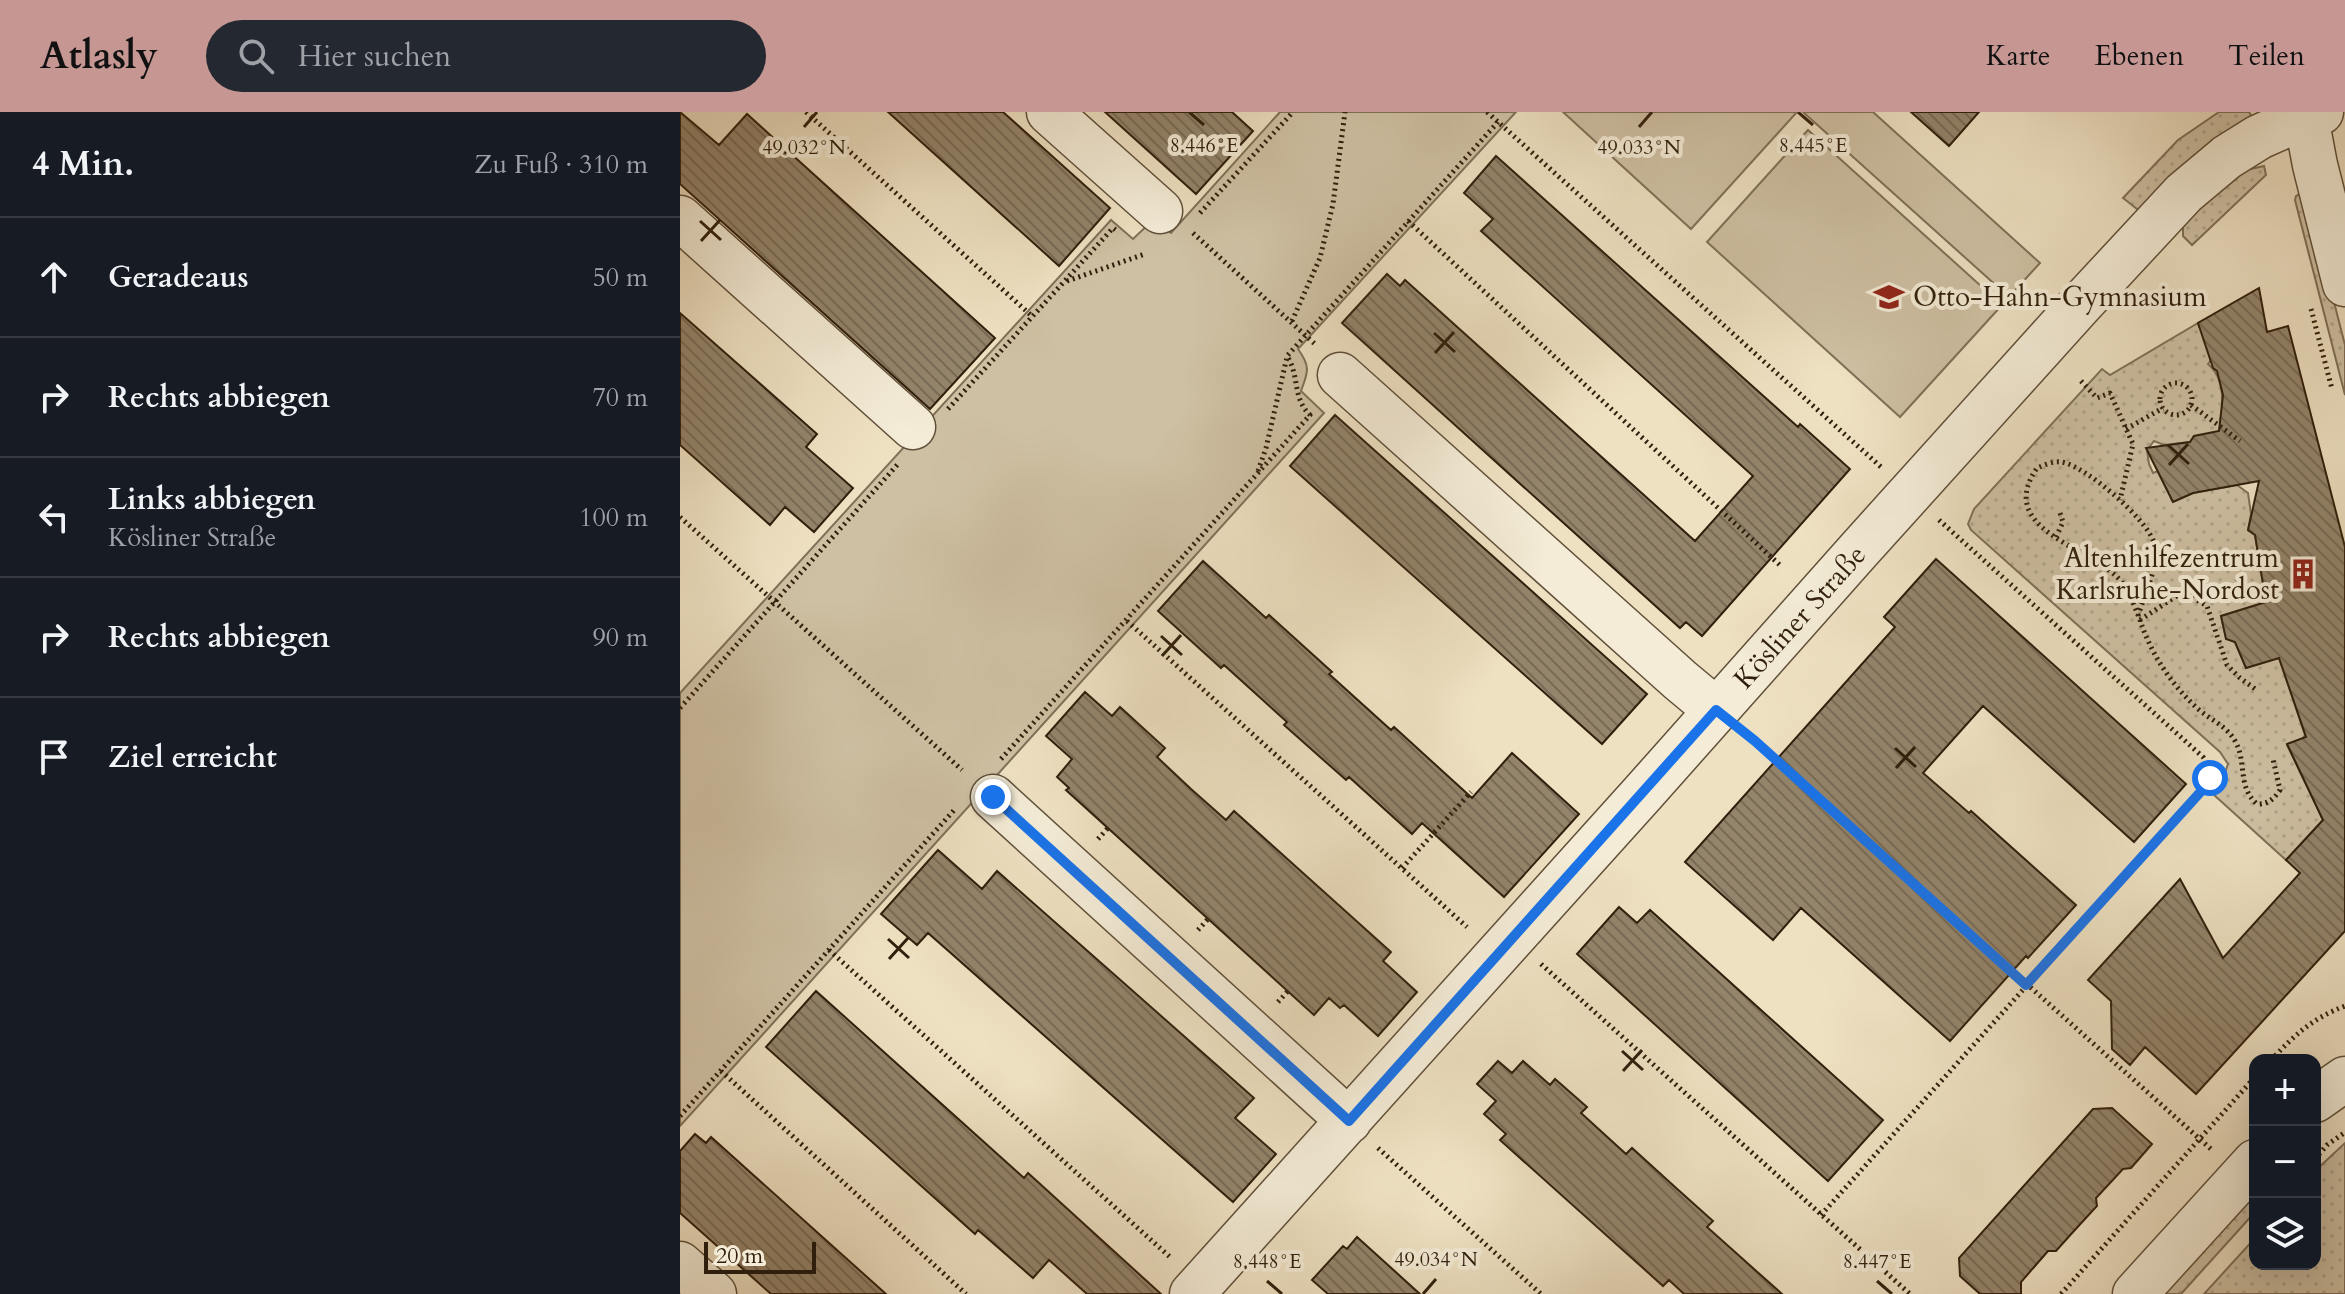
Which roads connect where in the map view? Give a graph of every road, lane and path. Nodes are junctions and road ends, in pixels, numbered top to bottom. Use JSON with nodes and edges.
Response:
{"nodes":[{"id":1,"x":806,"y":112,"type":"edge"},
{"id":2,"x":1049,"y":112,"type":"edge"},
{"id":3,"x":1293,"y":112,"type":"edge"},
{"id":4,"x":1345,"y":112,"type":"edge"},
{"id":5,"x":1487,"y":112,"type":"edge"},
{"id":6,"x":2311,"y":113,"type":"edge"},
{"id":7,"x":1498,"y":122,"type":"junction"},
{"id":8,"x":680,"y":218,"type":"edge"},
{"id":9,"x":1408,"y":221,"type":"junction"},
{"id":10,"x":1175,"y":226,"type":"junction"},
{"id":11,"x":1124,"y":237,"type":"dead end"},
{"id":12,"x":1135,"y":245,"type":"dead end"},
{"id":13,"x":1145,"y":254,"type":"junction"},
{"id":14,"x":1065,"y":282,"type":"junction"},
{"id":15,"x":2345,"y":284,"type":"edge"},
{"id":16,"x":1033,"y":317,"type":"junction"},
{"id":17,"x":1292,"y":321,"type":"junction"},
{"id":18,"x":1309,"y":336,"type":"junction"},
{"id":19,"x":1287,"y":356,"type":"junction"},
{"id":20,"x":2081,"y":381,"type":"dead end"},
{"id":21,"x":1328,"y":392,"type":"joint"},
{"id":22,"x":2191,"y":405,"type":"junction"},
{"id":23,"x":2163,"y":408,"type":"junction"},
{"id":24,"x":1310,"y":415,"type":"junction"},
{"id":25,"x":2126,"y":429,"type":"junction"},
{"id":26,"x":919,"y":434,"type":"junction"},
{"id":27,"x":2240,"y":441,"type":"dead end"},
{"id":28,"x":1257,"y":476,"type":"junction"},
{"id":29,"x":1910,"y":493,"type":"junction"},
{"id":30,"x":2120,"y":500,"type":"junction"},
{"id":31,"x":2060,"y":513,"type":"dead end"},
{"id":32,"x":680,"y":517,"type":"edge"},
{"id":33,"x":2056,"y":537,"type":"junction"},
{"id":34,"x":1782,"y":567,"type":"dead end"},
{"id":35,"x":775,"y":603,"type":"junction"},
{"id":36,"x":2139,"y":618,"type":"junction"},
{"id":37,"x":1127,"y":620,"type":"junction"},
{"id":38,"x":2258,"y":691,"type":"dead end"},
{"id":39,"x":680,"y":708,"type":"edge"},
{"id":40,"x":1716,"y":710,"type":"junction"},
{"id":41,"x":2273,"y":759,"type":"dead end"},
{"id":42,"x":986,"y":791,"type":"junction"},
{"id":43,"x":1471,"y":792,"type":"dead end"},
{"id":44,"x":1402,"y":868,"type":"junction"},
{"id":45,"x":1505,"y":947,"type":"junction"},
{"id":46,"x":829,"y":950,"type":"junction"},
{"id":47,"x":2026,"y":985,"type":"junction"},
{"id":48,"x":2345,"y":1006,"type":"edge"},
{"id":49,"x":2277,"y":1054,"type":"edge"},
{"id":50,"x":721,"y":1071,"type":"junction"},
{"id":51,"x":2345,"y":1079,"type":"edge"},
{"id":52,"x":2249,"y":1084,"type":"edge"},
{"id":53,"x":2321,"y":1096,"type":"edge"},
{"id":54,"x":680,"y":1116,"type":"edge"},
{"id":55,"x":1349,"y":1121,"type":"junction"},
{"id":56,"x":2345,"y":1133,"type":"edge"},
{"id":57,"x":2200,"y":1140,"type":"junction"},
{"id":58,"x":2321,"y":1152,"type":"edge"},
{"id":59,"x":2248,"y":1169,"type":"edge"},
{"id":60,"x":1821,"y":1215,"type":"junction"},
{"id":61,"x":680,"y":1264,"type":"edge"},
{"id":62,"x":1197,"y":1289,"type":"edge"},
{"id":63,"x":714,"y":1294,"type":"edge"},
{"id":64,"x":966,"y":1294,"type":"edge"},
{"id":65,"x":1541,"y":1294,"type":"edge"},
{"id":66,"x":1910,"y":1294,"type":"edge"},
{"id":67,"x":2061,"y":1294,"type":"edge"},
{"id":68,"x":2135,"y":1294,"type":"edge"}],
"edges":[{"from":1,"to":16,"type":"path"},
{"from":2,"to":10,"type":"street"},
{"from":3,"to":10,"type":"path"},
{"from":4,"to":17,"type":"path"},
{"from":5,"to":7,"type":"path"},
{"from":6,"to":15,"type":"street"},
{"from":6,"to":29,"type":"street","name":"Kösliner Straße"},
{"from":7,"to":9,"type":"path"},
{"from":7,"to":29,"type":"path"},
{"from":8,"to":26,"type":"street"},
{"from":9,"to":18,"type":"path"},
{"from":9,"to":34,"type":"path"},
{"from":10,"to":13,"type":"path"},
{"from":10,"to":17,"type":"path"},
{"from":11,"to":14,"type":"path"},
{"from":12,"to":13,"type":"path"},
{"from":13,"to":14,"type":"path"},
{"from":14,"to":16,"type":"path"},
{"from":16,"to":26,"type":"path"},
{"from":17,"to":18,"type":"path"},
{"from":18,"to":19,"type":"path"},
{"from":19,"to":24,"type":"path"},
{"from":19,"to":28,"type":"path"},
{"from":20,"to":25,"type":"path"},
{"from":21,"to":24,"type":"path"},
{"from":21,"to":40,"type":"street"},
{"from":22,"to":23,"type":"path"},
{"from":22,"to":23,"type":"path"},
{"from":22,"to":27,"type":"path"},
{"from":23,"to":25,"type":"path"},
{"from":24,"to":28,"type":"path"},
{"from":25,"to":30,"type":"path"},
{"from":26,"to":35,"type":"path"},
{"from":28,"to":37,"type":"path"},
{"from":29,"to":40,"type":"street","name":"Kösliner Straße"},
{"from":29,"to":47,"type":"path"},
{"from":30,"to":33,"type":"path"},
{"from":30,"to":36,"type":"path"},
{"from":31,"to":33,"type":"path"},
{"from":32,"to":35,"type":"path"},
{"from":33,"to":36,"type":"path"},
{"from":35,"to":39,"type":"path"},
{"from":35,"to":42,"type":"path"},
{"from":36,"to":38,"type":"path"},
{"from":36,"to":41,"type":"path"},
{"from":37,"to":42,"type":"path"},
{"from":37,"to":44,"type":"path"},
{"from":40,"to":45,"type":"street","name":"Kösliner Straße"},
{"from":40,"to":47,"type":"path"},
{"from":42,"to":46,"type":"path"},
{"from":42,"to":55,"type":"street"},
{"from":43,"to":44,"type":"path"},
{"from":44,"to":45,"type":"path"},
{"from":45,"to":55,"type":"street","name":"Kösliner Straße"},
{"from":45,"to":60,"type":"path"},
{"from":46,"to":50,"type":"path"},
{"from":46,"to":62,"type":"path"},
{"from":47,"to":57,"type":"path"},
{"from":47,"to":60,"type":"path"},
{"from":48,"to":49,"type":"path"},
{"from":50,"to":54,"type":"path"},
{"from":50,"to":64,"type":"path"},
{"from":51,"to":53,"type":"street"},
{"from":52,"to":57,"type":"path"},
{"from":55,"to":62,"type":"street","name":"Kösliner Straße"},
{"from":55,"to":65,"type":"path"},
{"from":56,"to":58,"type":"path"},
{"from":57,"to":59,"type":"path"},
{"from":57,"to":67,"type":"path"},
{"from":59,"to":68,"type":"street"},
{"from":60,"to":66,"type":"path"},
{"from":61,"to":63,"type":"street"}]}
